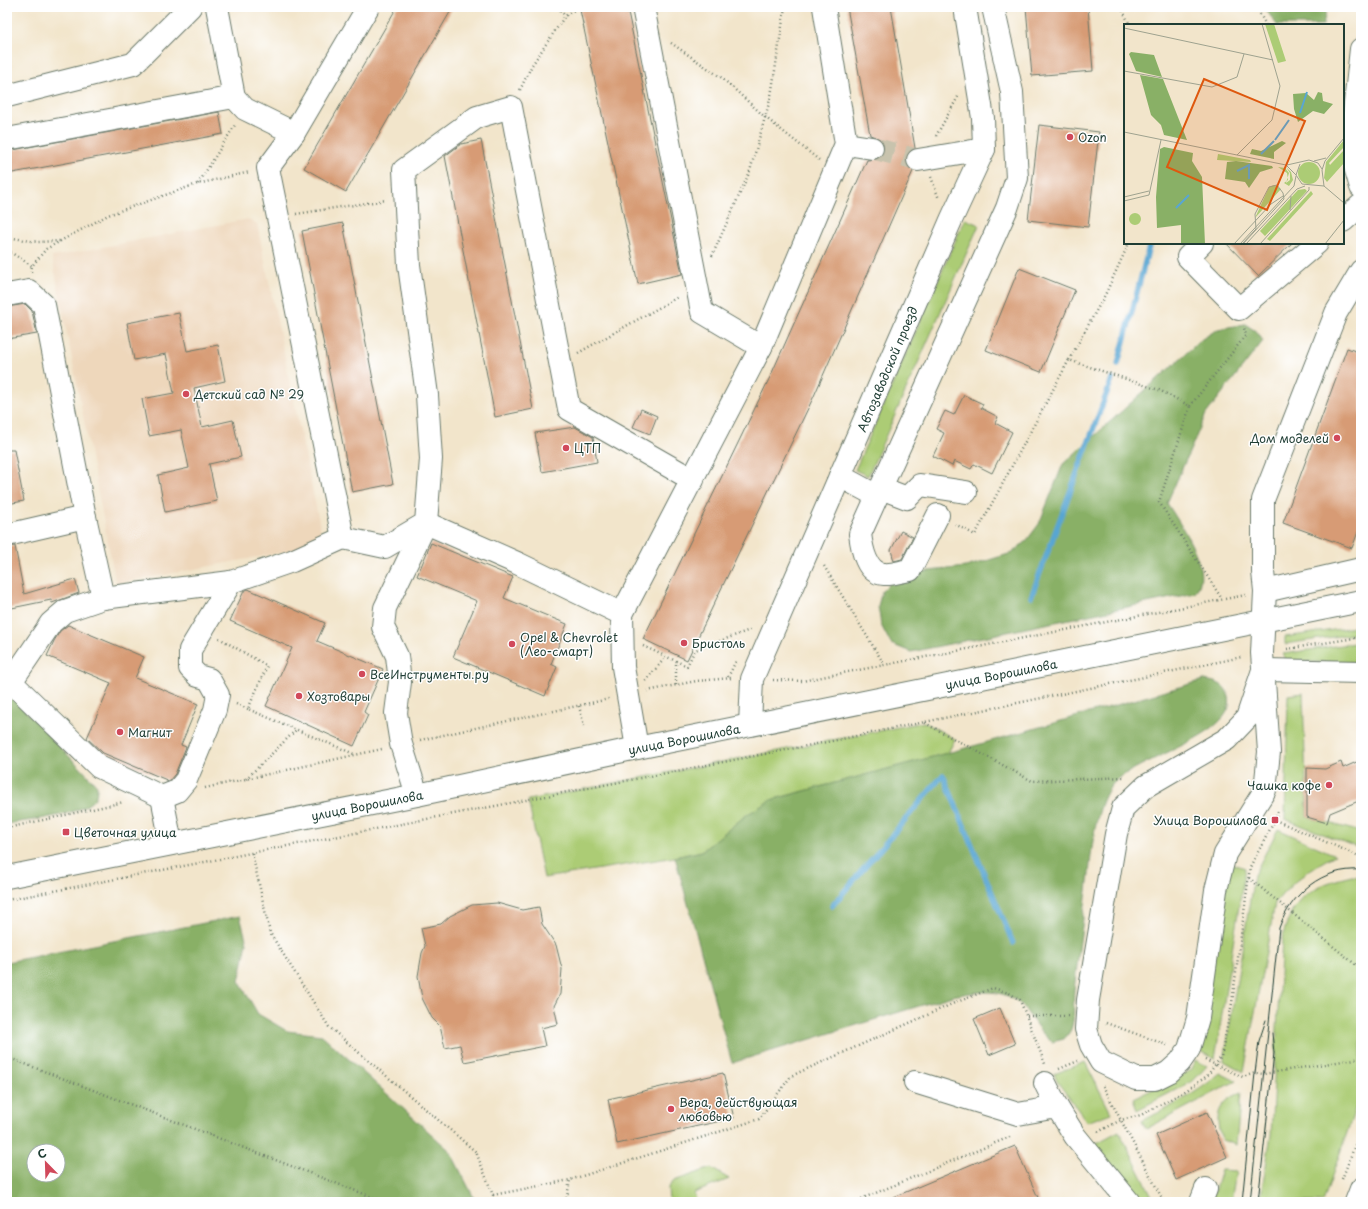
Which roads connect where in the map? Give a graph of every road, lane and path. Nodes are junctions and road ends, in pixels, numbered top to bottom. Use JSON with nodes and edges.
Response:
{"nodes":[{"id":1,"x":190,"y":7,"type":"edge"},
{"id":2,"x":217,"y":7,"type":"edge"},
{"id":3,"x":368,"y":7,"type":"edge"},
{"id":4,"x":558,"y":7,"type":"edge"},
{"id":5,"x":579,"y":7,"type":"edge"},
{"id":6,"x":785,"y":7,"type":"edge"},
{"id":7,"x":824,"y":7,"type":"edge"},
{"id":8,"x":965,"y":7,"type":"edge"},
{"id":9,"x":993,"y":7,"type":"edge"},
{"id":10,"x":1121,"y":7,"type":"edge"},
{"id":11,"x":1256,"y":7,"type":"edge"},
{"id":12,"x":565,"y":16,"type":"junction"},
{"id":13,"x":645,"y":17,"type":"edge"},
{"id":14,"x":1130,"y":24,"type":"edge"},
{"id":15,"x":1265,"y":24,"type":"edge"},
{"id":16,"x":1361,"y":49,"type":"edge"},
{"id":17,"x":7,"y":96,"type":"edge"},
{"id":18,"x":961,"y":100,"type":"dead end"},
{"id":19,"x":239,"y":103,"type":"junction"},
{"id":20,"x":512,"y":107,"type":"junction"},
{"id":21,"x":765,"y":117,"type":"junction"},
{"id":22,"x":294,"y":133,"type":"junction"},
{"id":23,"x":7,"y":139,"type":"edge"},
{"id":24,"x":846,"y":144,"type":"junction"},
{"id":25,"x":872,"y":148,"type":"tunnel mouth"},
{"id":26,"x":984,"y":149,"type":"junction"},
{"id":27,"x":921,"y":159,"type":"junction"},
{"id":28,"x":268,"y":168,"type":"junction"},
{"id":29,"x":835,"y":173,"type":"junction"},
{"id":30,"x":197,"y":184,"type":"junction"},
{"id":31,"x":1361,"y":187,"type":"edge"},
{"id":32,"x":405,"y":197,"type":"junction"},
{"id":33,"x":940,"y":202,"type":"dead end"},
{"id":34,"x":1361,"y":205,"type":"edge"},
{"id":35,"x":278,"y":217,"type":"junction"},
{"id":36,"x":1344,"y":220,"type":"edge"},
{"id":37,"x":7,"y":237,"type":"edge"},
{"id":38,"x":61,"y":241,"type":"junction"},
{"id":39,"x":1129,"y":244,"type":"edge"},
{"id":40,"x":1201,"y":244,"type":"edge"},
{"id":41,"x":1316,"y":244,"type":"edge"},
{"id":42,"x":7,"y":250,"type":"edge"},
{"id":43,"x":32,"y":266,"type":"junction"},
{"id":44,"x":1361,"y":271,"type":"edge"},
{"id":45,"x":698,"y":286,"type":"junction"},
{"id":46,"x":29,"y":291,"type":"junction"},
{"id":47,"x":7,"y":295,"type":"edge"},
{"id":48,"x":1239,"y":309,"type":"junction"},
{"id":49,"x":761,"y":348,"type":"junction"},
{"id":50,"x":1069,"y":360,"type":"junction"},
{"id":51,"x":560,"y":363,"type":"junction"},
{"id":52,"x":1190,"y":406,"type":"junction"},
{"id":53,"x":840,"y":476,"type":"junction"},
{"id":54,"x":693,"y":480,"type":"junction"},
{"id":55,"x":879,"y":492,"type":"junction"},
{"id":56,"x":966,"y":492,"type":"dead end"},
{"id":57,"x":938,"y":515,"type":"joint"},
{"id":58,"x":85,"y":517,"type":"junction"},
{"id":59,"x":426,"y":523,"type":"junction"},
{"id":60,"x":7,"y":535,"type":"edge"},
{"id":61,"x":343,"y":538,"type":"junction"},
{"id":62,"x":819,"y":560,"type":"dead end"},
{"id":63,"x":1361,"y":569,"type":"edge"},
{"id":64,"x":231,"y":582,"type":"junction"},
{"id":65,"x":1265,"y":591,"type":"junction"},
{"id":66,"x":103,"y":598,"type":"junction"},
{"id":67,"x":1223,"y":599,"type":"junction"},
{"id":68,"x":1361,"y":601,"type":"edge"},
{"id":69,"x":622,"y":614,"type":"junction"},
{"id":70,"x":1264,"y":621,"type":"junction"},
{"id":71,"x":202,"y":629,"type":"junction"},
{"id":72,"x":622,"y":636,"type":"junction"},
{"id":73,"x":747,"y":636,"type":"dead end"},
{"id":74,"x":1361,"y":637,"type":"edge"},
{"id":75,"x":666,"y":657,"type":"junction"},
{"id":76,"x":738,"y":657,"type":"dead end"},
{"id":77,"x":676,"y":661,"type":"junction"},
{"id":78,"x":1262,"y":662,"type":"junction"},
{"id":79,"x":884,"y":664,"type":"junction"},
{"id":80,"x":1361,"y":672,"type":"edge"},
{"id":81,"x":728,"y":677,"type":"junction"},
{"id":82,"x":9,"y":680,"type":"edge"},
{"id":83,"x":752,"y":680,"type":"junction"},
{"id":84,"x":676,"y":685,"type":"junction"},
{"id":85,"x":631,"y":694,"type":"junction"},
{"id":86,"x":579,"y":706,"type":"junction"},
{"id":87,"x":924,"y":722,"type":"junction"},
{"id":88,"x":750,"y":725,"type":"junction"},
{"id":89,"x":584,"y":726,"type":"dead end"},
{"id":90,"x":296,"y":730,"type":"junction"},
{"id":91,"x":401,"y":744,"type":"junction"},
{"id":92,"x":637,"y":748,"type":"junction"},
{"id":93,"x":354,"y":754,"type":"junction"},
{"id":94,"x":1127,"y":777,"type":"dead end"},
{"id":95,"x":246,"y":779,"type":"junction"},
{"id":96,"x":200,"y":789,"type":"dead end"},
{"id":97,"x":416,"y":795,"type":"junction"},
{"id":98,"x":162,"y":797,"type":"junction"},
{"id":99,"x":129,"y":802,"type":"dead end"},
{"id":100,"x":1275,"y":820,"type":"dead end"},
{"id":101,"x":7,"y":828,"type":"edge"},
{"id":102,"x":171,"y":843,"type":"junction"},
{"id":103,"x":252,"y":853,"type":"junction"},
{"id":104,"x":1361,"y":857,"type":"edge"},
{"id":105,"x":7,"y":877,"type":"edge"},
{"id":106,"x":1249,"y":877,"type":"dead end"},
{"id":107,"x":7,"y":900,"type":"edge"},
{"id":108,"x":1361,"y":969,"type":"edge"},
{"id":109,"x":1027,"y":1016,"type":"junction"},
{"id":110,"x":1087,"y":1016,"type":"junction"},
{"id":111,"x":1187,"y":1052,"type":"junction"},
{"id":112,"x":7,"y":1057,"type":"edge"},
{"id":113,"x":1361,"y":1058,"type":"edge"},
{"id":114,"x":1045,"y":1074,"type":"joint"},
{"id":115,"x":915,"y":1082,"type":"dead end"},
{"id":116,"x":1102,"y":1085,"type":"dead end"},
{"id":117,"x":1057,"y":1107,"type":"junction"},
{"id":118,"x":1361,"y":1130,"type":"edge"},
{"id":119,"x":1012,"y":1136,"type":"dead end"},
{"id":120,"x":570,"y":1180,"type":"junction"},
{"id":121,"x":1351,"y":1185,"type":"edge"},
{"id":122,"x":493,"y":1195,"type":"junction"},
{"id":123,"x":7,"y":1199,"type":"edge"},
{"id":124,"x":9,"y":1202,"type":"edge"},
{"id":125,"x":384,"y":1202,"type":"edge"},
{"id":126,"x":491,"y":1202,"type":"edge"},
{"id":127,"x":566,"y":1202,"type":"edge"},
{"id":128,"x":854,"y":1202,"type":"edge"},
{"id":129,"x":1129,"y":1202,"type":"edge"},
{"id":130,"x":1164,"y":1202,"type":"edge"},
{"id":131,"x":1356,"y":1202,"type":"edge"}],
"edges":[{"from":1,"to":17,"type":"main road"},
{"from":2,"to":19,"type":"main road"},
{"from":3,"to":22,"type":"main road"},
{"from":4,"to":12,"type":"path"},
{"from":5,"to":12,"type":"path"},
{"from":6,"to":21,"type":"path"},
{"from":7,"to":24,"type":"main road"},
{"from":8,"to":26,"type":"main road","name":"Автозаводской проезд"},
{"from":9,"to":55,"type":"main road"},
{"from":10,"to":14,"type":"path"},
{"from":11,"to":15,"type":"path"},
{"from":12,"to":20,"type":"path"},
{"from":13,"to":21,"type":"path"},
{"from":13,"to":45,"type":"main road"},
{"from":16,"to":31,"type":"main road"},
{"from":18,"to":27,"type":"path"},
{"from":19,"to":22,"type":"main road"},
{"from":19,"to":23,"type":"main road"},
{"from":19,"to":30,"type":"path"},
{"from":20,"to":32,"type":"main road"},
{"from":20,"to":51,"type":"main road"},
{"from":21,"to":29,"type":"path"},
{"from":21,"to":45,"type":"path"},
{"from":22,"to":28,"type":"main road"},
{"from":24,"to":25,"type":"main road"},
{"from":24,"to":29,"type":"main road"},
{"from":26,"to":27,"type":"main road"},
{"from":26,"to":53,"type":"main road","name":"Автозаводской проезд"},
{"from":27,"to":33,"type":"path"},
{"from":28,"to":30,"type":"path"},
{"from":28,"to":35,"type":"main road"},
{"from":29,"to":49,"type":"main road"},
{"from":30,"to":38,"type":"path"},
{"from":32,"to":35,"type":"path"},
{"from":32,"to":59,"type":"main road"},
{"from":34,"to":36,"type":"main road"},
{"from":35,"to":61,"type":"main road"},
{"from":37,"to":38,"type":"path"},
{"from":38,"to":43,"type":"path"},
{"from":39,"to":50,"type":"path"},
{"from":40,"to":48,"type":"main road"},
{"from":41,"to":48,"type":"main road"},
{"from":42,"to":43,"type":"path"},
{"from":43,"to":46,"type":"path"},
{"from":44,"to":65,"type":"main road"},
{"from":45,"to":49,"type":"main road"},
{"from":45,"to":51,"type":"path"},
{"from":46,"to":47,"type":"main road"},
{"from":46,"to":58,"type":"main road"},
{"from":48,"to":52,"type":"path"},
{"from":49,"to":54,"type":"main road"},
{"from":50,"to":52,"type":"path"},
{"from":50,"to":57,"type":"path"},
{"from":51,"to":54,"type":"main road"},
{"from":52,"to":67,"type":"path"},
{"from":53,"to":55,"type":"main road"},
{"from":53,"to":83,"type":"main road","name":"Автозаводской проезд"},
{"from":54,"to":69,"type":"main road"},
{"from":55,"to":56,"type":"main road"},
{"from":55,"to":57,"type":"main road"},
{"from":58,"to":60,"type":"main road"},
{"from":58,"to":66,"type":"main road"},
{"from":59,"to":61,"type":"main road"},
{"from":59,"to":69,"type":"main road"},
{"from":59,"to":91,"type":"main road"},
{"from":61,"to":64,"type":"main road"},
{"from":62,"to":79,"type":"path"},
{"from":63,"to":65,"type":"main road"},
{"from":64,"to":66,"type":"main road"},
{"from":64,"to":71,"type":"main road"},
{"from":65,"to":67,"type":"path"},
{"from":65,"to":70,"type":"main road"},
{"from":66,"to":82,"type":"main road"},
{"from":67,"to":79,"type":"path"},
{"from":68,"to":70,"type":"main road","name":"улица Ворошилова"},
{"from":69,"to":72,"type":"main road"},
{"from":70,"to":78,"type":"main road"},
{"from":70,"to":88,"type":"main road","name":"улица Ворошилова"},
{"from":71,"to":90,"type":"path"},
{"from":71,"to":98,"type":"main road"},
{"from":72,"to":75,"type":"path"},
{"from":72,"to":85,"type":"main road"},
{"from":73,"to":77,"type":"path"},
{"from":74,"to":78,"type":"path"},
{"from":75,"to":77,"type":"path"},
{"from":75,"to":85,"type":"path"},
{"from":76,"to":81,"type":"path"},
{"from":77,"to":84,"type":"path"},
{"from":78,"to":80,"type":"main road"},
{"from":78,"to":87,"type":"path"},
{"from":78,"to":110,"type":"main road"},
{"from":78,"to":111,"type":"main road"},
{"from":79,"to":83,"type":"path"},
{"from":81,"to":83,"type":"path"},
{"from":81,"to":84,"type":"path"},
{"from":82,"to":98,"type":"main road"},
{"from":83,"to":88,"type":"main road","name":"Автозаводской проезд"},
{"from":84,"to":85,"type":"path"},
{"from":85,"to":86,"type":"path"},
{"from":85,"to":92,"type":"main road"},
{"from":86,"to":89,"type":"path"},
{"from":86,"to":91,"type":"path"},
{"from":87,"to":94,"type":"path"},
{"from":87,"to":103,"type":"path"},
{"from":88,"to":92,"type":"main road","name":"улица Ворошилова"},
{"from":90,"to":93,"type":"path"},
{"from":90,"to":95,"type":"path"},
{"from":91,"to":93,"type":"path"},
{"from":91,"to":97,"type":"main road"},
{"from":92,"to":97,"type":"main road","name":"улица Ворошилова"},
{"from":93,"to":95,"type":"path"},
{"from":95,"to":96,"type":"path"},
{"from":97,"to":102,"type":"main road","name":"улица Ворошилова"},
{"from":98,"to":102,"type":"main road"},
{"from":99,"to":101,"type":"path"},
{"from":100,"to":104,"type":"path"},
{"from":102,"to":105,"type":"main road","name":"улица Ворошилова"},
{"from":103,"to":107,"type":"path"},
{"from":103,"to":122,"type":"path"},
{"from":106,"to":108,"type":"path"},
{"from":109,"to":110,"type":"path"},
{"from":109,"to":114,"type":"path"},
{"from":109,"to":120,"type":"path"},
{"from":110,"to":111,"type":"path"},
{"from":110,"to":111,"type":"main road"},
{"from":111,"to":113,"type":"path"},
{"from":112,"to":125,"type":"path"},
{"from":114,"to":117,"type":"main road"},
{"from":115,"to":117,"type":"main road"},
{"from":116,"to":130,"type":"path"},
{"from":117,"to":129,"type":"main road"},
{"from":118,"to":121,"type":"path"},
{"from":119,"to":128,"type":"path"},
{"from":120,"to":122,"type":"path"},
{"from":120,"to":127,"type":"path"},
{"from":121,"to":131,"type":"main road"},
{"from":122,"to":126,"type":"path"},
{"from":123,"to":124,"type":"path"}]}
